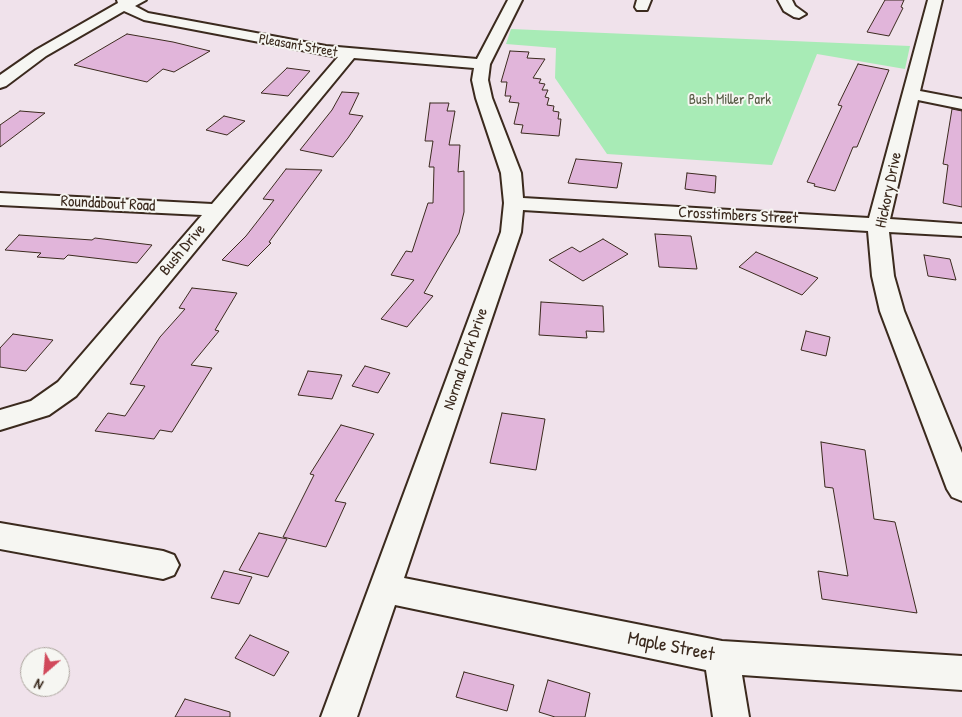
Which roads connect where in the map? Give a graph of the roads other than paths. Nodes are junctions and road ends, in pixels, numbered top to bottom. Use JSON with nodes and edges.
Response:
{"nodes":[{"id":1,"x":515,"y":0,"type":"edge"},
{"id":2,"x":785,"y":0,"type":"edge"},
{"id":3,"x":935,"y":0,"type":"edge"},
{"id":4,"x":129,"y":2,"type":"edge"},
{"id":5,"x":798,"y":14,"type":"dead end"},
{"id":6,"x":348,"y":55,"type":"junction"},
{"id":7,"x":482,"y":64,"type":"junction"},
{"id":8,"x":0,"y":83,"type":"edge"},
{"id":9,"x":912,"y":94,"type":"junction"},
{"id":10,"x":962,"y":104,"type":"edge"},
{"id":11,"x":0,"y":199,"type":"edge"},
{"id":12,"x":514,"y":203,"type":"junction"},
{"id":13,"x":217,"y":210,"type":"junction"},
{"id":14,"x":878,"y":225,"type":"junction"},
{"id":15,"x":962,"y":230,"type":"edge"},
{"id":16,"x":3,"y":423,"type":"edge"},
{"id":17,"x":962,"y":489,"type":"edge"},
{"id":18,"x":0,"y":536,"type":"edge"},
{"id":19,"x":164,"y":565,"type":"dead end"},
{"id":20,"x":385,"y":589,"type":"junction"},
{"id":21,"x":722,"y":657,"type":"junction"},
{"id":22,"x":962,"y":673,"type":"edge"},
{"id":23,"x":339,"y":717,"type":"edge"},
{"id":24,"x":731,"y":717,"type":"edge"}],
"edges":[{"from":1,"to":7,"type":"street","name":"Normal Park Drive"},
{"from":2,"to":5,"type":"street"},
{"from":3,"to":9,"type":"street","name":"Hickory Drive"},
{"from":4,"to":6,"type":"street","name":"Pleasant Street"},
{"from":4,"to":8,"type":"street"},
{"from":6,"to":7,"type":"street","name":"Pleasant Street"},
{"from":6,"to":13,"type":"street","name":"Bush Drive"},
{"from":7,"to":12,"type":"street","name":"Normal Park Drive"},
{"from":9,"to":10,"type":"street"},
{"from":9,"to":14,"type":"street","name":"Hickory Drive"},
{"from":11,"to":13,"type":"street","name":"Roundabout Road"},
{"from":12,"to":14,"type":"street","name":"Crosstimbers Street"},
{"from":12,"to":20,"type":"street","name":"Normal Park Drive"},
{"from":13,"to":16,"type":"street","name":"Bush Drive"},
{"from":14,"to":15,"type":"street","name":"Crosstimbers Street"},
{"from":14,"to":17,"type":"street","name":"Hickory Drive"},
{"from":18,"to":19,"type":"street"},
{"from":20,"to":21,"type":"street","name":"Maple Street"},
{"from":20,"to":23,"type":"street","name":"Normal Park Drive"},
{"from":21,"to":22,"type":"street","name":"Maple Street"},
{"from":21,"to":24,"type":"street"}]}
